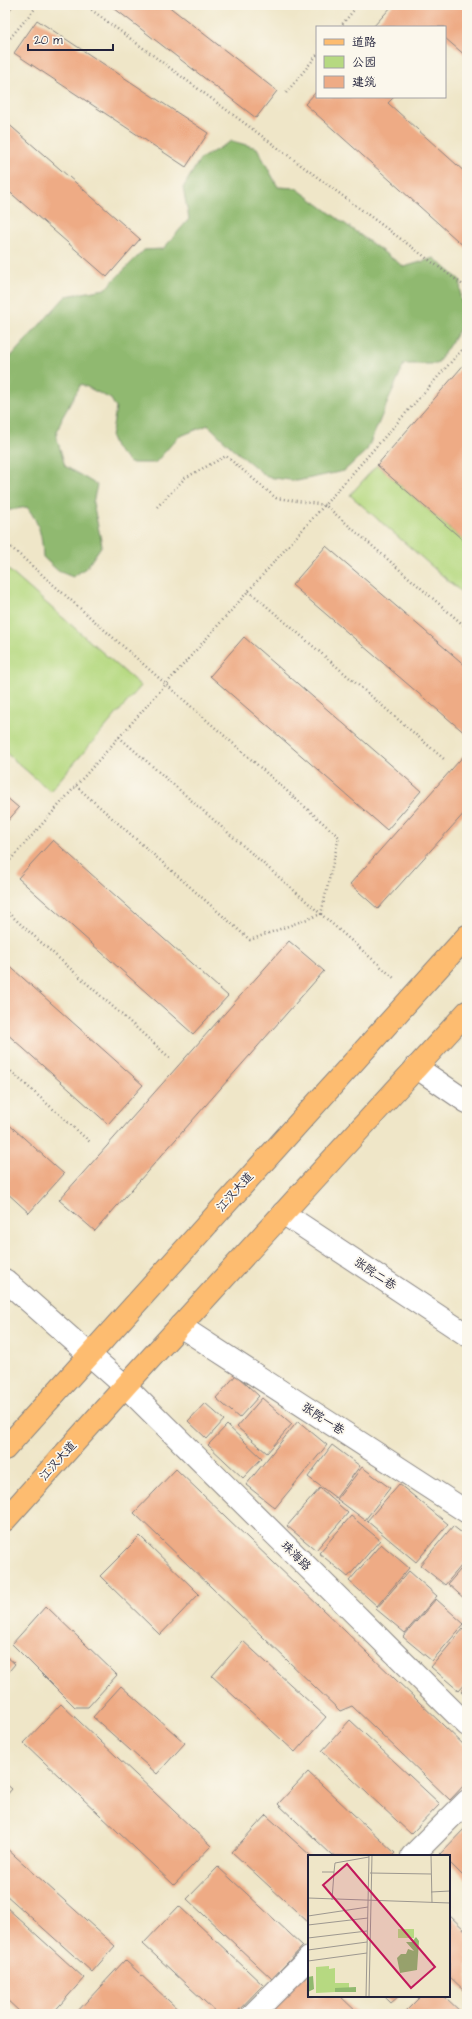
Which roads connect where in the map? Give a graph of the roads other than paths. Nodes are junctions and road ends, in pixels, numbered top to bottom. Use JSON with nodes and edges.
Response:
{"nodes":[{"id":1,"x":467,"y":936,"type":"edge"},
{"id":2,"x":467,"y":1012,"type":"edge"},
{"id":3,"x":416,"y":1067,"type":"junction"},
{"id":4,"x":467,"y":1102,"type":"edge"},
{"id":5,"x":287,"y":1209,"type":"junction"},
{"id":6,"x":5,"y":1280,"type":"edge"},
{"id":7,"x":183,"y":1323,"type":"junction"},
{"id":8,"x":467,"y":1323,"type":"edge"},
{"id":9,"x":467,"y":1335,"type":"edge"},
{"id":10,"x":88,"y":1355,"type":"junction"},
{"id":11,"x":128,"y":1383,"type":"junction"},
{"id":12,"x":5,"y":1449,"type":"edge"},
{"id":13,"x":467,"y":1501,"type":"edge"},
{"id":14,"x":467,"y":1512,"type":"edge"},
{"id":15,"x":5,"y":1520,"type":"edge"},
{"id":16,"x":467,"y":1712,"type":"edge"},
{"id":17,"x":467,"y":1725,"type":"edge"},
{"id":18,"x":467,"y":1801,"type":"edge"},
{"id":19,"x":413,"y":1855,"type":"edge"},
{"id":20,"x":308,"y":1959,"type":"edge"},
{"id":21,"x":253,"y":2014,"type":"edge"}],
"edges":[{"from":1,"to":10,"type":"main road","name":"江汉大道"},
{"from":2,"to":3,"type":"main road","name":"江汉大道"},
{"from":3,"to":4,"type":"street"},
{"from":3,"to":5,"type":"main road","name":"江汉大道"},
{"from":5,"to":7,"type":"main road","name":"江汉大道"},
{"from":5,"to":8,"type":"street","name":"张院二巷"},
{"from":5,"to":9,"type":"street","name":"张院二巷"},
{"from":6,"to":10,"type":"street"},
{"from":7,"to":11,"type":"main road","name":"江汉大道"},
{"from":7,"to":13,"type":"street","name":"张院一巷"},
{"from":7,"to":14,"type":"street","name":"张院一巷"},
{"from":10,"to":11,"type":"street"},
{"from":10,"to":12,"type":"main road","name":"江汉大道"},
{"from":11,"to":15,"type":"main road","name":"江汉大道"},
{"from":11,"to":16,"type":"street","name":"珠海路"},
{"from":11,"to":17,"type":"street","name":"珠海路"},
{"from":18,"to":19,"type":"street"},
{"from":20,"to":21,"type":"street"}]}
